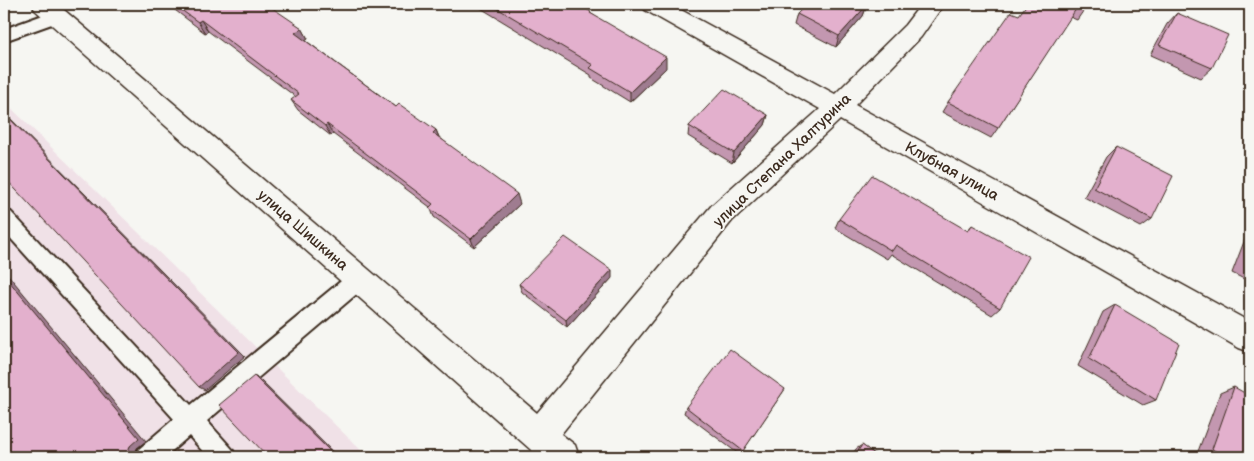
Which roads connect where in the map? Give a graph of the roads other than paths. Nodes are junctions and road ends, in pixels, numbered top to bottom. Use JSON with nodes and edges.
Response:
{"nodes":[{"id":1,"x":653,"y":4,"type":"edge"},
{"id":2,"x":933,"y":4,"type":"edge"},
{"id":3,"x":50,"y":10,"type":"edge"},
{"id":4,"x":4,"y":35,"type":"edge"},
{"id":5,"x":838,"y":108,"type":"junction"},
{"id":6,"x":4,"y":218,"type":"edge"},
{"id":7,"x":359,"y":279,"type":"junction"},
{"id":8,"x":1250,"y":338,"type":"edge"},
{"id":9,"x":191,"y":420,"type":"junction"},
{"id":10,"x":539,"y":436,"type":"junction"},
{"id":11,"x":147,"y":457,"type":"edge"},
{"id":12,"x":224,"y":457,"type":"edge"},
{"id":13,"x":563,"y":457,"type":"edge"}],
"edges":[{"from":1,"to":5,"type":"street","name":"Клубная улица"},
{"from":2,"to":5,"type":"street","name":"улица Степана Халтурина"},
{"from":3,"to":4,"type":"lane"},
{"from":3,"to":7,"type":"street","name":"улица Шишкина"},
{"from":5,"to":8,"type":"street","name":"Клубная улица"},
{"from":5,"to":10,"type":"street","name":"улица Степана Халтурина"},
{"from":6,"to":9,"type":"lane"},
{"from":7,"to":9,"type":"lane"},
{"from":7,"to":10,"type":"street","name":"улица Шишкина"},
{"from":9,"to":11,"type":"lane"},
{"from":9,"to":12,"type":"lane"},
{"from":10,"to":13,"type":"street","name":"улица Шишкина"}]}
